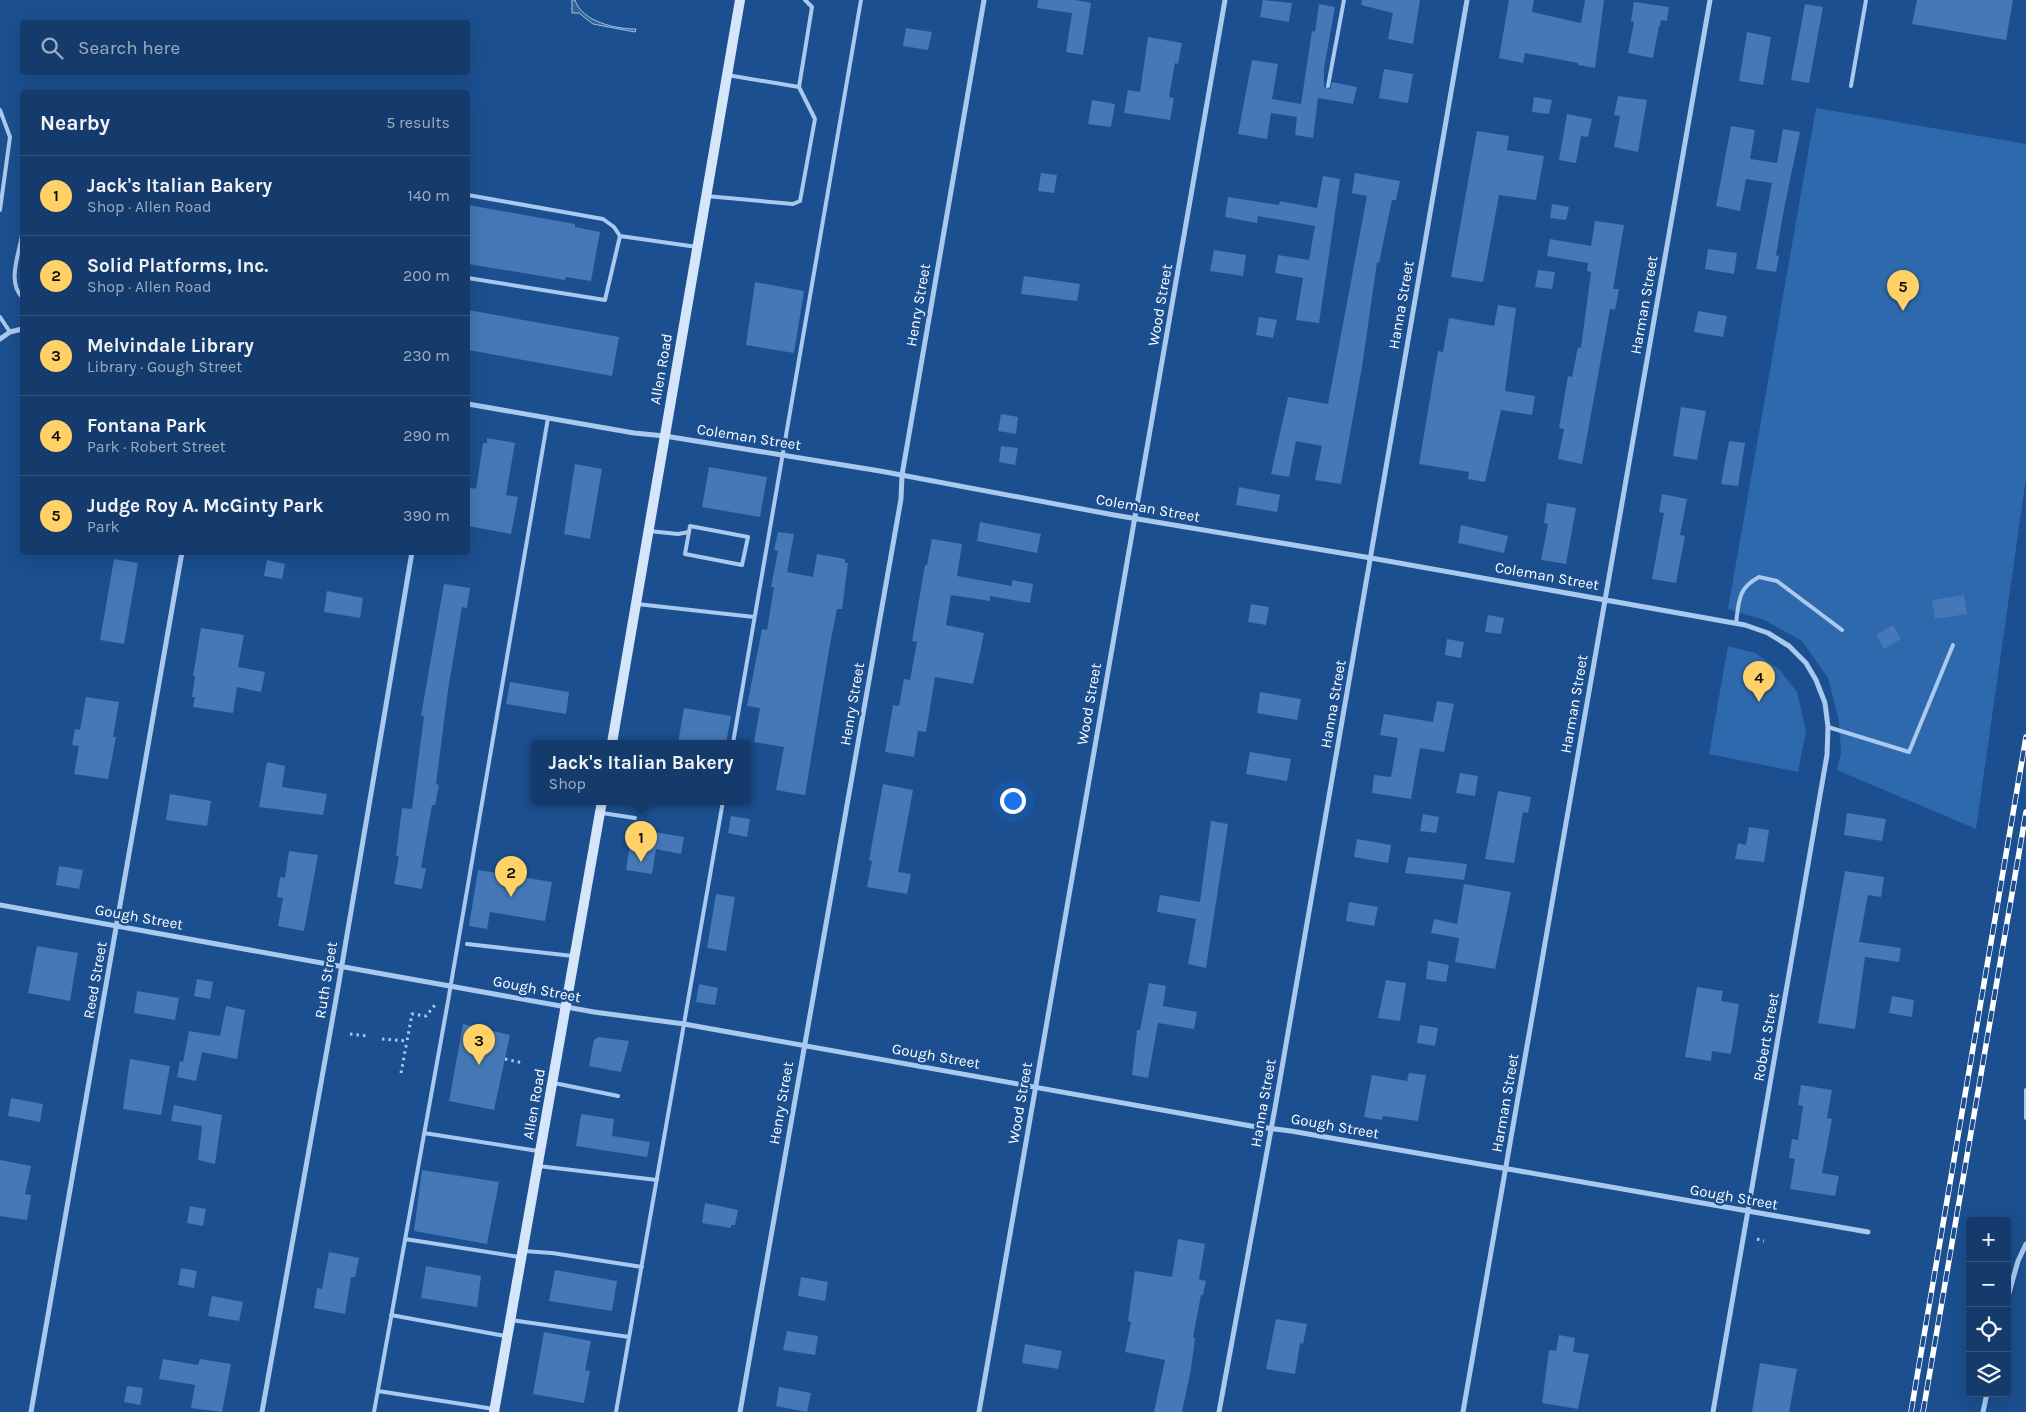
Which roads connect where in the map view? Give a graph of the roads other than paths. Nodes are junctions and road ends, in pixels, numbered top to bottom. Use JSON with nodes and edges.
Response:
{"nodes":[{"id":1,"x":740,"y":0,"type":"edge"},
{"id":2,"x":805,"y":0,"type":"edge"},
{"id":3,"x":861,"y":0,"type":"edge"},
{"id":4,"x":984,"y":0,"type":"edge"},
{"id":5,"x":1225,"y":0,"type":"edge"},
{"id":6,"x":1344,"y":0,"type":"edge"},
{"id":7,"x":1467,"y":0,"type":"edge"},
{"id":8,"x":1710,"y":0,"type":"edge"},
{"id":9,"x":1866,"y":0,"type":"edge"},
{"id":10,"x":727,"y":76,"type":"junction"},
{"id":11,"x":1328,"y":86,"type":"dead end"},
{"id":12,"x":1851,"y":86,"type":"dead end"},
{"id":13,"x":799,"y":87,"type":"junction"},
{"id":14,"x":0,"y":110,"type":"edge"},
{"id":15,"x":470,"y":195,"type":"edge"},
{"id":16,"x":706,"y":196,"type":"junction"},
{"id":17,"x":0,"y":210,"type":"edge"},
{"id":18,"x":620,"y":236,"type":"junction"},
{"id":19,"x":20,"y":246,"type":"edge"},
{"id":20,"x":698,"y":247,"type":"junction"},
{"id":21,"x":470,"y":278,"type":"edge"},
{"id":22,"x":20,"y":295,"type":"edge"},
{"id":23,"x":0,"y":316,"type":"edge"},
{"id":24,"x":20,"y":330,"type":"edge"},
{"id":25,"x":10,"y":332,"type":"junction"},
{"id":26,"x":0,"y":339,"type":"edge"},
{"id":27,"x":470,"y":404,"type":"edge"},
{"id":28,"x":548,"y":418,"type":"junction"},
{"id":29,"x":665,"y":436,"type":"junction"},
{"id":30,"x":782,"y":456,"type":"junction"},
{"id":31,"x":902,"y":475,"type":"junction"},
{"id":32,"x":1135,"y":518,"type":"junction"},
{"id":33,"x":648,"y":530,"type":"junction"},
{"id":34,"x":689,"y":532,"type":"junction"},
{"id":35,"x":181,"y":555,"type":"edge"},
{"id":36,"x":411,"y":555,"type":"edge"},
{"id":37,"x":1370,"y":558,"type":"junction"},
{"id":38,"x":1605,"y":599,"type":"junction"},
{"id":39,"x":636,"y":604,"type":"junction"},
{"id":40,"x":754,"y":617,"type":"junction"},
{"id":41,"x":1736,"y":623,"type":"junction"},
{"id":42,"x":1842,"y":630,"type":"dead end"},
{"id":43,"x":1953,"y":645,"type":"dead end"},
{"id":44,"x":1809,"y":668,"type":"joint"},
{"id":45,"x":1828,"y":727,"type":"junction"},
{"id":46,"x":613,"y":740,"type":"edge"},
{"id":47,"x":733,"y":740,"type":"edge"},
{"id":48,"x":601,"y":805,"type":"edge"},
{"id":49,"x":721,"y":805,"type":"edge"},
{"id":50,"x":600,"y":813,"type":"junction"},
{"id":51,"x":635,"y":818,"type":"dead end"},
{"id":52,"x":0,"y":905,"type":"edge"},
{"id":53,"x":118,"y":925,"type":"junction"},
{"id":54,"x":466,"y":944,"type":"dead end"},
{"id":55,"x":575,"y":956,"type":"junction"},
{"id":56,"x":342,"y":967,"type":"junction"},
{"id":57,"x":451,"y":985,"type":"junction"},
{"id":58,"x":566,"y":1007,"type":"junction"},
{"id":59,"x":684,"y":1024,"type":"junction"},
{"id":60,"x":804,"y":1045,"type":"junction"},
{"id":61,"x":553,"y":1083,"type":"junction"},
{"id":62,"x":1036,"y":1088,"type":"junction"},
{"id":63,"x":2026,"y":1090,"type":"edge"},
{"id":64,"x":618,"y":1096,"type":"dead end"},
{"id":65,"x":2026,"y":1118,"type":"edge"},
{"id":66,"x":1272,"y":1128,"type":"junction"},
{"id":67,"x":424,"y":1133,"type":"junction"},
{"id":68,"x":540,"y":1152,"type":"junction"},
{"id":69,"x":538,"y":1166,"type":"junction"},
{"id":70,"x":1506,"y":1169,"type":"junction"},
{"id":71,"x":657,"y":1180,"type":"junction"},
{"id":72,"x":1748,"y":1212,"type":"junction"},
{"id":73,"x":1868,"y":1232,"type":"dead end"},
{"id":74,"x":405,"y":1239,"type":"junction"},
{"id":75,"x":2026,"y":1244,"type":"edge"},
{"id":76,"x":522,"y":1254,"type":"junction"},
{"id":77,"x":642,"y":1267,"type":"junction"},
{"id":78,"x":2011,"y":1286,"type":"edge"},
{"id":79,"x":391,"y":1316,"type":"junction"},
{"id":80,"x":510,"y":1320,"type":"junction"},
{"id":81,"x":508,"y":1336,"type":"junction"},
{"id":82,"x":629,"y":1337,"type":"junction"},
{"id":83,"x":378,"y":1391,"type":"junction"},
{"id":84,"x":1986,"y":1397,"type":"edge"},
{"id":85,"x":494,"y":1410,"type":"edge"},
{"id":86,"x":31,"y":1412,"type":"edge"},
{"id":87,"x":262,"y":1412,"type":"edge"},
{"id":88,"x":374,"y":1412,"type":"edge"},
{"id":89,"x":616,"y":1412,"type":"edge"},
{"id":90,"x":740,"y":1412,"type":"edge"},
{"id":91,"x":979,"y":1412,"type":"edge"},
{"id":92,"x":1219,"y":1412,"type":"edge"},
{"id":93,"x":1464,"y":1412,"type":"edge"},
{"id":94,"x":1713,"y":1412,"type":"edge"},
{"id":95,"x":1983,"y":1412,"type":"edge"}],
"edges":[{"from":1,"to":10,"type":"main road","name":"Allen Road"},
{"from":2,"to":13,"type":"lane"},
{"from":3,"to":30,"type":"lane"},
{"from":4,"to":31,"type":"street","name":"Henry Street"},
{"from":5,"to":32,"type":"street","name":"Wood Street"},
{"from":6,"to":11,"type":"lane"},
{"from":7,"to":37,"type":"street","name":"Hanna Street"},
{"from":8,"to":38,"type":"street","name":"Harman Street"},
{"from":9,"to":12,"type":"lane"},
{"from":10,"to":13,"type":"lane"},
{"from":10,"to":16,"type":"main road","name":"Allen Road"},
{"from":13,"to":16,"type":"lane"},
{"from":14,"to":17,"type":"lane"},
{"from":15,"to":18,"type":"lane"},
{"from":16,"to":20,"type":"main road","name":"Allen Road"},
{"from":18,"to":20,"type":"lane"},
{"from":18,"to":21,"type":"lane"},
{"from":19,"to":22,"type":"lane"},
{"from":20,"to":29,"type":"main road","name":"Allen Road"},
{"from":23,"to":25,"type":"lane"},
{"from":24,"to":25,"type":"street"},
{"from":25,"to":26,"type":"street"},
{"from":27,"to":28,"type":"street","name":"Coleman Street"},
{"from":28,"to":29,"type":"street","name":"Coleman Street"},
{"from":28,"to":57,"type":"lane"},
{"from":29,"to":30,"type":"street","name":"Coleman Street"},
{"from":29,"to":33,"type":"main road","name":"Allen Road"},
{"from":30,"to":31,"type":"street","name":"Coleman Street"},
{"from":30,"to":40,"type":"lane"},
{"from":31,"to":32,"type":"street","name":"Coleman Street"},
{"from":31,"to":60,"type":"street","name":"Henry Street"},
{"from":32,"to":37,"type":"street","name":"Coleman Street"},
{"from":32,"to":62,"type":"street","name":"Wood Street"},
{"from":33,"to":34,"type":"lane"},
{"from":33,"to":39,"type":"main road","name":"Allen Road"},
{"from":34,"to":34,"type":"lane"},
{"from":35,"to":53,"type":"street","name":"Reed Street"},
{"from":36,"to":56,"type":"street","name":"Ruth Street"},
{"from":37,"to":38,"type":"street","name":"Coleman Street"},
{"from":37,"to":66,"type":"street","name":"Hanna Street"},
{"from":38,"to":41,"type":"street","name":"Coleman Street"},
{"from":38,"to":70,"type":"street","name":"Harman Street"},
{"from":39,"to":40,"type":"lane"},
{"from":39,"to":46,"type":"main road","name":"Allen Road"},
{"from":40,"to":47,"type":"lane"},
{"from":41,"to":42,"type":"lane"},
{"from":41,"to":44,"type":"street","name":"Coleman Street"},
{"from":43,"to":45,"type":"lane"},
{"from":44,"to":45,"type":"street","name":"Robert Street"},
{"from":45,"to":72,"type":"street","name":"Robert Street"},
{"from":48,"to":50,"type":"main road","name":"Allen Road"},
{"from":49,"to":59,"type":"lane"},
{"from":50,"to":51,"type":"lane"},
{"from":50,"to":55,"type":"main road","name":"Allen Road"},
{"from":52,"to":53,"type":"street","name":"Gough Street"},
{"from":53,"to":56,"type":"street","name":"Gough Street"},
{"from":53,"to":86,"type":"street","name":"Reed Street"},
{"from":54,"to":55,"type":"lane"},
{"from":55,"to":58,"type":"main road","name":"Allen Road"},
{"from":56,"to":57,"type":"street","name":"Gough Street"},
{"from":56,"to":87,"type":"street","name":"Ruth Street"},
{"from":57,"to":58,"type":"street","name":"Gough Street"},
{"from":57,"to":67,"type":"lane"},
{"from":58,"to":59,"type":"street","name":"Gough Street"},
{"from":58,"to":61,"type":"main road","name":"Allen Road"},
{"from":59,"to":60,"type":"street","name":"Gough Street"},
{"from":59,"to":71,"type":"lane"},
{"from":60,"to":62,"type":"street","name":"Gough Street"},
{"from":60,"to":90,"type":"street","name":"Henry Street"},
{"from":61,"to":64,"type":"lane"},
{"from":61,"to":68,"type":"main road","name":"Allen Road"},
{"from":62,"to":66,"type":"street","name":"Gough Street"},
{"from":62,"to":91,"type":"street","name":"Wood Street"},
{"from":63,"to":65,"type":"lane"},
{"from":66,"to":70,"type":"street","name":"Gough Street"},
{"from":66,"to":92,"type":"street","name":"Hanna Street"},
{"from":67,"to":68,"type":"lane"},
{"from":67,"to":74,"type":"lane"},
{"from":68,"to":69,"type":"main road","name":"Allen Road"},
{"from":69,"to":71,"type":"lane"},
{"from":69,"to":76,"type":"main road","name":"Allen Road"},
{"from":70,"to":72,"type":"street","name":"Gough Street"},
{"from":70,"to":93,"type":"street","name":"Harman Street"},
{"from":71,"to":77,"type":"lane"},
{"from":72,"to":73,"type":"street","name":"Gough Street"},
{"from":72,"to":94,"type":"street","name":"Robert Street"},
{"from":74,"to":76,"type":"lane"},
{"from":74,"to":79,"type":"lane"},
{"from":75,"to":78,"type":"street"},
{"from":76,"to":77,"type":"lane"},
{"from":76,"to":80,"type":"main road","name":"Allen Road"},
{"from":77,"to":82,"type":"lane"},
{"from":79,"to":81,"type":"lane"},
{"from":79,"to":83,"type":"lane"},
{"from":80,"to":81,"type":"main road","name":"Allen Road"},
{"from":80,"to":82,"type":"lane"},
{"from":81,"to":85,"type":"main road","name":"Allen Road"},
{"from":82,"to":89,"type":"lane"},
{"from":83,"to":85,"type":"lane"},
{"from":83,"to":88,"type":"lane"},
{"from":84,"to":95,"type":"street"}]}
